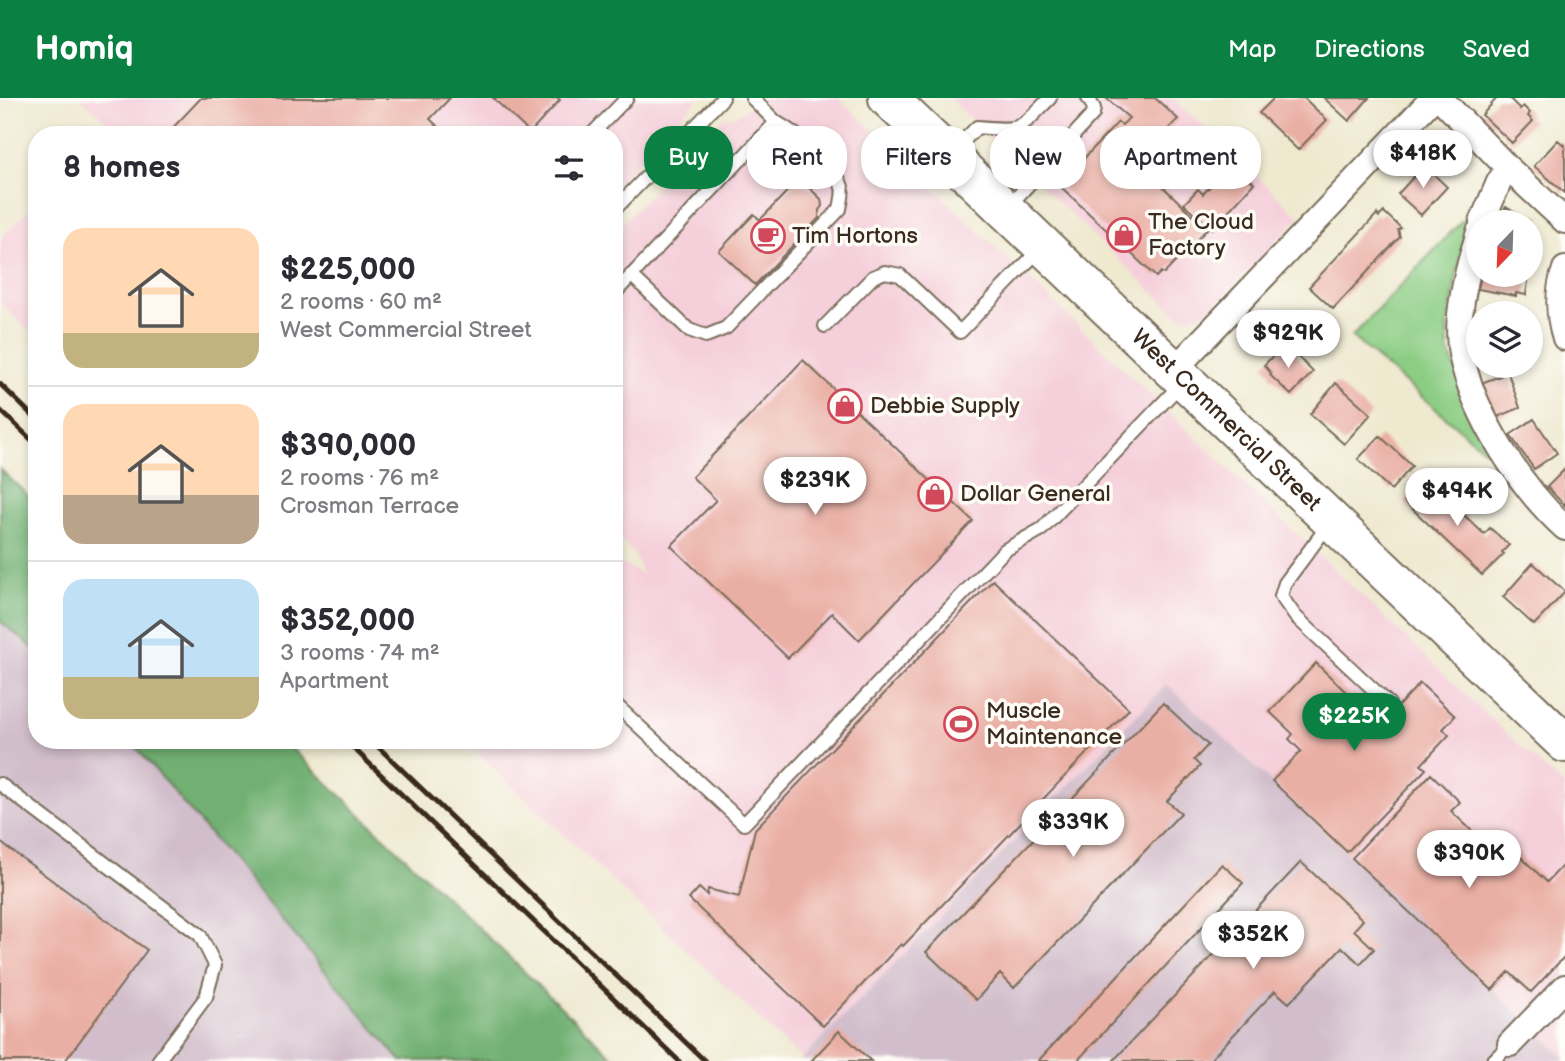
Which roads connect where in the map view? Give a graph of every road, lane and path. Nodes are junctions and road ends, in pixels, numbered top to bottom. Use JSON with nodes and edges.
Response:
{"nodes":[{"id":1,"x":627,"y":98,"type":"edge"},
{"id":2,"x":723,"y":98,"type":"edge"},
{"id":3,"x":752,"y":98,"type":"edge"},
{"id":4,"x":888,"y":98,"type":"edge"},
{"id":5,"x":1050,"y":98,"type":"edge"},
{"id":6,"x":1088,"y":98,"type":"edge"},
{"id":7,"x":1433,"y":98,"type":"edge"},
{"id":8,"x":1440,"y":98,"type":"edge"},
{"id":9,"x":776,"y":122,"type":"junction"},
{"id":10,"x":600,"y":126,"type":"edge"},
{"id":11,"x":917,"y":126,"type":"edge"},
{"id":12,"x":976,"y":128,"type":"edge"},
{"id":13,"x":1508,"y":168,"type":"junction"},
{"id":14,"x":976,"y":182,"type":"edge"},
{"id":15,"x":623,"y":202,"type":"edge"},
{"id":16,"x":1005,"y":210,"type":"junction"},
{"id":17,"x":1487,"y":210,"type":"edge"},
{"id":18,"x":1565,"y":221,"type":"edge"},
{"id":19,"x":1043,"y":246,"type":"junction"},
{"id":20,"x":1565,"y":269,"type":"edge"},
{"id":21,"x":631,"y":275,"type":"junction"},
{"id":22,"x":623,"y":283,"type":"edge"},
{"id":23,"x":1466,"y":284,"type":"edge"},
{"id":24,"x":824,"y":326,"type":"dead end"},
{"id":25,"x":1565,"y":338,"type":"edge"},
{"id":26,"x":1180,"y":375,"type":"junction"},
{"id":27,"x":1332,"y":520,"type":"junction"},
{"id":28,"x":1565,"y":528,"type":"edge"},
{"id":29,"x":1389,"y":704,"type":"dead end"},
{"id":30,"x":623,"y":711,"type":"edge"},
{"id":31,"x":1565,"y":743,"type":"edge"},
{"id":32,"x":0,"y":784,"type":"edge"},
{"id":33,"x":1565,"y":987,"type":"edge"},
{"id":34,"x":1501,"y":1052,"type":"edge"},
{"id":35,"x":158,"y":1061,"type":"edge"}],
"edges":[{"from":1,"to":10,"type":"lane"},
{"from":2,"to":15,"type":"lane"},
{"from":3,"to":9,"type":"lane"},
{"from":4,"to":11,"type":"main road","name":"West Commercial Street"},
{"from":5,"to":12,"type":"lane"},
{"from":6,"to":16,"type":"lane"},
{"from":7,"to":26,"type":"street"},
{"from":8,"to":13,"type":"street"},
{"from":9,"to":21,"type":"lane"},
{"from":9,"to":21,"type":"lane"},
{"from":13,"to":17,"type":"street"},
{"from":13,"to":18,"type":"street"},
{"from":14,"to":16,"type":"main road","name":"West Commercial Street"},
{"from":16,"to":19,"type":"main road","name":"West Commercial Street"},
{"from":19,"to":24,"type":"lane"},
{"from":19,"to":26,"type":"main road","name":"West Commercial Street"},
{"from":20,"to":25,"type":"street"},
{"from":21,"to":22,"type":"lane"},
{"from":23,"to":28,"type":"street"},
{"from":26,"to":27,"type":"main road","name":"West Commercial Street"},
{"from":26,"to":30,"type":"lane"},
{"from":27,"to":29,"type":"lane"},
{"from":27,"to":31,"type":"main road","name":"West Commercial Street"},
{"from":32,"to":35,"type":"lane"},
{"from":33,"to":34,"type":"street"}]}
